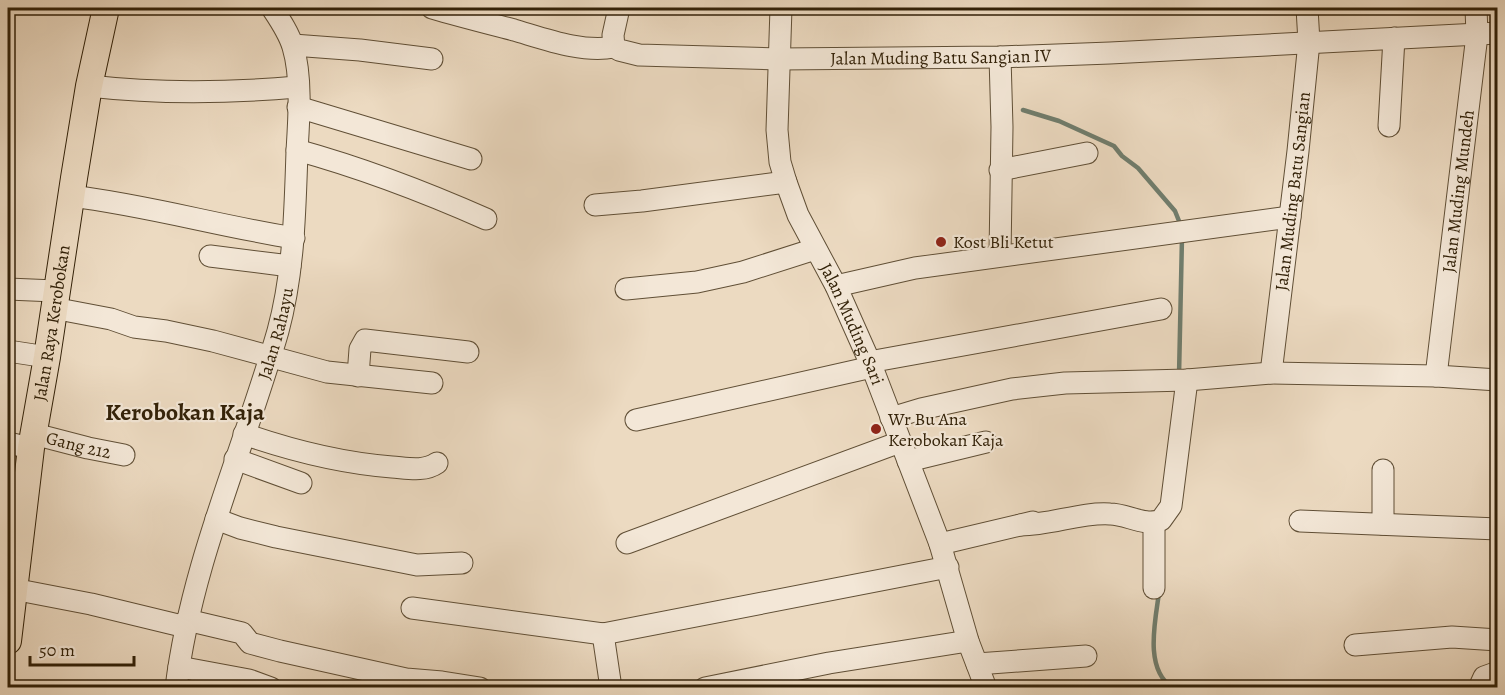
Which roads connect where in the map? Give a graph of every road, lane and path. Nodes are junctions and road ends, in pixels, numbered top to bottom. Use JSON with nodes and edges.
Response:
{"nodes":[{"id":1,"x":106,"y":8,"type":"edge"},
{"id":2,"x":272,"y":8,"type":"edge"},
{"id":3,"x":432,"y":8,"type":"edge"},
{"id":4,"x":619,"y":8,"type":"edge"},
{"id":5,"x":782,"y":8,"type":"edge"},
{"id":6,"x":1307,"y":8,"type":"edge"},
{"id":7,"x":1476,"y":8,"type":"edge"},
{"id":8,"x":1487,"y":34,"type":"edge"},
{"id":9,"x":1394,"y":38,"type":"junction"},
{"id":10,"x":1309,"y":42,"type":"junction"},
{"id":11,"x":293,"y":45,"type":"junction"},
{"id":12,"x":614,"y":47,"type":"junction"},
{"id":13,"x":1000,"y":57,"type":"junction"},
{"id":14,"x":432,"y":59,"type":"dead end"},
{"id":15,"x":779,"y":59,"type":"junction"},
{"id":16,"x":89,"y":86,"type":"junction"},
{"id":17,"x":298,"y":97,"type":"junction"},
{"id":18,"x":1389,"y":126,"type":"dead end"},
{"id":19,"x":297,"y":150,"type":"junction"},
{"id":20,"x":1087,"y":153,"type":"dead end"},
{"id":21,"x":471,"y":159,"type":"dead end"},
{"id":22,"x":1000,"y":170,"type":"junction"},
{"id":23,"x":786,"y":182,"type":"junction"},
{"id":24,"x":71,"y":196,"type":"junction"},
{"id":25,"x":595,"y":205,"type":"dead end"},
{"id":26,"x":1290,"y":217,"type":"junction"},
{"id":27,"x":486,"y":219,"type":"dead end"},
{"id":28,"x":294,"y":238,"type":"junction"},
{"id":29,"x":815,"y":249,"type":"junction"},
{"id":30,"x":1000,"y":255,"type":"junction"},
{"id":31,"x":210,"y":256,"type":"dead end"},
{"id":32,"x":290,"y":266,"type":"junction"},
{"id":33,"x":836,"y":286,"type":"junction"},
{"id":34,"x":8,"y":289,"type":"edge"},
{"id":35,"x":626,"y":289,"type":"dead end"},
{"id":36,"x":54,"y":300,"type":"junction"},
{"id":37,"x":1161,"y":309,"type":"dead end"},
{"id":38,"x":8,"y":351,"type":"edge"},
{"id":39,"x":468,"y":352,"type":"dead end"},
{"id":40,"x":270,"y":356,"type":"junction"},
{"id":41,"x":47,"y":357,"type":"junction"},
{"id":42,"x":870,"y":365,"type":"junction"},
{"id":43,"x":1271,"y":373,"type":"junction"},
{"id":44,"x":358,"y":376,"type":"junction"},
{"id":45,"x":1436,"y":376,"type":"junction"},
{"id":46,"x":1187,"y":380,"type":"junction"},
{"id":47,"x":1497,"y":380,"type":"edge"},
{"id":48,"x":432,"y":383,"type":"dead end"},
{"id":49,"x":891,"y":418,"type":"junction"},
{"id":50,"x":636,"y":420,"type":"dead end"},
{"id":51,"x":244,"y":434,"type":"junction"},
{"id":52,"x":24,"y":442,"type":"edge"},
{"id":53,"x":986,"y":442,"type":"dead end"},
{"id":54,"x":904,"y":451,"type":"junction"},
{"id":55,"x":124,"y":455,"type":"dead end"},
{"id":56,"x":235,"y":459,"type":"junction"},
{"id":57,"x":437,"y":463,"type":"dead end"},
{"id":58,"x":1383,"y":470,"type":"dead end"},
{"id":59,"x":302,"y":483,"type":"dead end"},
{"id":60,"x":216,"y":519,"type":"junction"},
{"id":61,"x":1160,"y":519,"type":"junction"},
{"id":62,"x":1300,"y":521,"type":"dead end"},
{"id":63,"x":15,"y":524,"type":"edge"},
{"id":64,"x":1383,"y":524,"type":"junction"},
{"id":65,"x":1497,"y":529,"type":"edge"},
{"id":66,"x":627,"y":543,"type":"dead end"},
{"id":67,"x":940,"y":544,"type":"junction"},
{"id":68,"x":462,"y":563,"type":"dead end"},
{"id":69,"x":948,"y":567,"type":"junction"},
{"id":70,"x":1154,"y":588,"type":"dead end"},
{"id":71,"x":11,"y":589,"type":"edge"},
{"id":72,"x":412,"y":608,"type":"dead end"},
{"id":73,"x":187,"y":623,"type":"junction"},
{"id":74,"x":8,"y":633,"type":"edge"},
{"id":75,"x":603,"y":634,"type":"junction"},
{"id":76,"x":1497,"y":640,"type":"edge"},
{"id":77,"x":968,"y":641,"type":"junction"},
{"id":78,"x":1355,"y":645,"type":"dead end"},
{"id":79,"x":1086,"y":656,"type":"dead end"},
{"id":80,"x":976,"y":664,"type":"junction"},
{"id":81,"x":1497,"y":672,"type":"edge"},
{"id":82,"x":178,"y":677,"type":"edge"},
{"id":83,"x":406,"y":683,"type":"edge"},
{"id":84,"x":271,"y":687,"type":"edge"},
{"id":85,"x":480,"y":687,"type":"edge"},
{"id":86,"x":611,"y":687,"type":"edge"},
{"id":87,"x":705,"y":687,"type":"edge"},
{"id":88,"x":985,"y":687,"type":"edge"},
{"id":89,"x":1479,"y":687,"type":"edge"}],
"edges":[{"from":1,"to":16,"type":"main road","name":"Jalan Raya Kerobokan"},
{"from":2,"to":11,"type":"street","name":"Jalan Rahayu"},
{"from":3,"to":12,"type":"street","name":"Jalan Muding Batu Sangian IV"},
{"from":4,"to":12,"type":"street"},
{"from":5,"to":15,"type":"street","name":"Jalan Muding Sari"},
{"from":6,"to":10,"type":"street","name":"Jalan Muding Batu Sangian"},
{"from":7,"to":8,"type":"street","name":"Jalan Muding Mundeh"},
{"from":8,"to":9,"type":"street","name":"Jalan Muding Batu Sangian IV"},
{"from":8,"to":45,"type":"street","name":"Jalan Muding Mundeh"},
{"from":9,"to":10,"type":"street","name":"Jalan Muding Batu Sangian IV"},
{"from":9,"to":18,"type":"street"},
{"from":10,"to":13,"type":"street","name":"Jalan Muding Batu Sangian IV"},
{"from":10,"to":26,"type":"street","name":"Jalan Muding Batu Sangian"},
{"from":11,"to":14,"type":"street"},
{"from":11,"to":17,"type":"street","name":"Jalan Rahayu"},
{"from":12,"to":15,"type":"street","name":"Jalan Muding Batu Sangian IV"},
{"from":13,"to":15,"type":"street","name":"Jalan Muding Batu Sangian IV"},
{"from":13,"to":22,"type":"street"},
{"from":15,"to":23,"type":"street","name":"Jalan Muding Sari"},
{"from":16,"to":17,"type":"street"},
{"from":16,"to":24,"type":"main road","name":"Jalan Raya Kerobokan"},
{"from":17,"to":19,"type":"street","name":"Jalan Rahayu"},
{"from":17,"to":21,"type":"street"},
{"from":19,"to":27,"type":"street"},
{"from":19,"to":28,"type":"street","name":"Jalan Rahayu"},
{"from":20,"to":22,"type":"street"},
{"from":22,"to":30,"type":"street"},
{"from":23,"to":25,"type":"street"},
{"from":23,"to":29,"type":"street","name":"Jalan Muding Sari"},
{"from":24,"to":28,"type":"street"},
{"from":24,"to":36,"type":"main road","name":"Jalan Raya Kerobokan"},
{"from":26,"to":30,"type":"street"},
{"from":26,"to":43,"type":"street","name":"Jalan Muding Batu Sangian"},
{"from":28,"to":32,"type":"street","name":"Jalan Rahayu"},
{"from":29,"to":33,"type":"street","name":"Jalan Muding Sari"},
{"from":29,"to":35,"type":"street"},
{"from":30,"to":33,"type":"street"},
{"from":31,"to":32,"type":"street"},
{"from":32,"to":40,"type":"street","name":"Jalan Rahayu"},
{"from":33,"to":42,"type":"street","name":"Jalan Muding Sari"},
{"from":34,"to":36,"type":"street"},
{"from":36,"to":40,"type":"street"},
{"from":36,"to":41,"type":"main road","name":"Jalan Raya Kerobokan"},
{"from":37,"to":42,"type":"street"},
{"from":38,"to":41,"type":"street"},
{"from":39,"to":44,"type":"street"},
{"from":40,"to":44,"type":"street"},
{"from":40,"to":51,"type":"street","name":"Jalan Rahayu"},
{"from":41,"to":52,"type":"main road","name":"Jalan Raya Kerobokan"},
{"from":42,"to":49,"type":"street","name":"Jalan Muding Sari"},
{"from":42,"to":50,"type":"street"},
{"from":43,"to":45,"type":"street"},
{"from":43,"to":46,"type":"street"},
{"from":44,"to":48,"type":"street"},
{"from":45,"to":47,"type":"street"},
{"from":46,"to":49,"type":"street"},
{"from":46,"to":61,"type":"street"},
{"from":49,"to":54,"type":"street","name":"Jalan Muding Sari"},
{"from":51,"to":56,"type":"street","name":"Jalan Rahayu"},
{"from":51,"to":57,"type":"street"},
{"from":52,"to":55,"type":"street","name":"Gang 212"},
{"from":52,"to":63,"type":"main road","name":"Jalan Raya Kerobokan"},
{"from":53,"to":54,"type":"street"},
{"from":54,"to":66,"type":"street"},
{"from":54,"to":67,"type":"street","name":"Jalan Muding Sari"},
{"from":56,"to":59,"type":"street"},
{"from":56,"to":60,"type":"street","name":"Jalan Rahayu"},
{"from":58,"to":64,"type":"street"},
{"from":60,"to":68,"type":"street"},
{"from":60,"to":73,"type":"street","name":"Jalan Rahayu"},
{"from":61,"to":67,"type":"street"},
{"from":61,"to":70,"type":"street"},
{"from":62,"to":64,"type":"street"},
{"from":63,"to":71,"type":"main road","name":"Jalan Raya Kerobokan"},
{"from":64,"to":65,"type":"street"},
{"from":67,"to":69,"type":"street","name":"Jalan Muding Sari"},
{"from":69,"to":75,"type":"street"},
{"from":69,"to":77,"type":"street","name":"Jalan Muding Sari"},
{"from":71,"to":73,"type":"street"},
{"from":71,"to":74,"type":"main road","name":"Jalan Raya Kerobokan"},
{"from":72,"to":75,"type":"street"},
{"from":73,"to":82,"type":"street","name":"Jalan Rahayu"},
{"from":73,"to":83,"type":"street"},
{"from":75,"to":86,"type":"street"},
{"from":76,"to":78,"type":"street"},
{"from":77,"to":80,"type":"street","name":"Jalan Muding Sari"},
{"from":77,"to":87,"type":"street"},
{"from":79,"to":80,"type":"street"},
{"from":80,"to":88,"type":"street","name":"Jalan Muding Sari"},
{"from":81,"to":89,"type":"street"},
{"from":82,"to":84,"type":"street"},
{"from":83,"to":85,"type":"street"}]}
